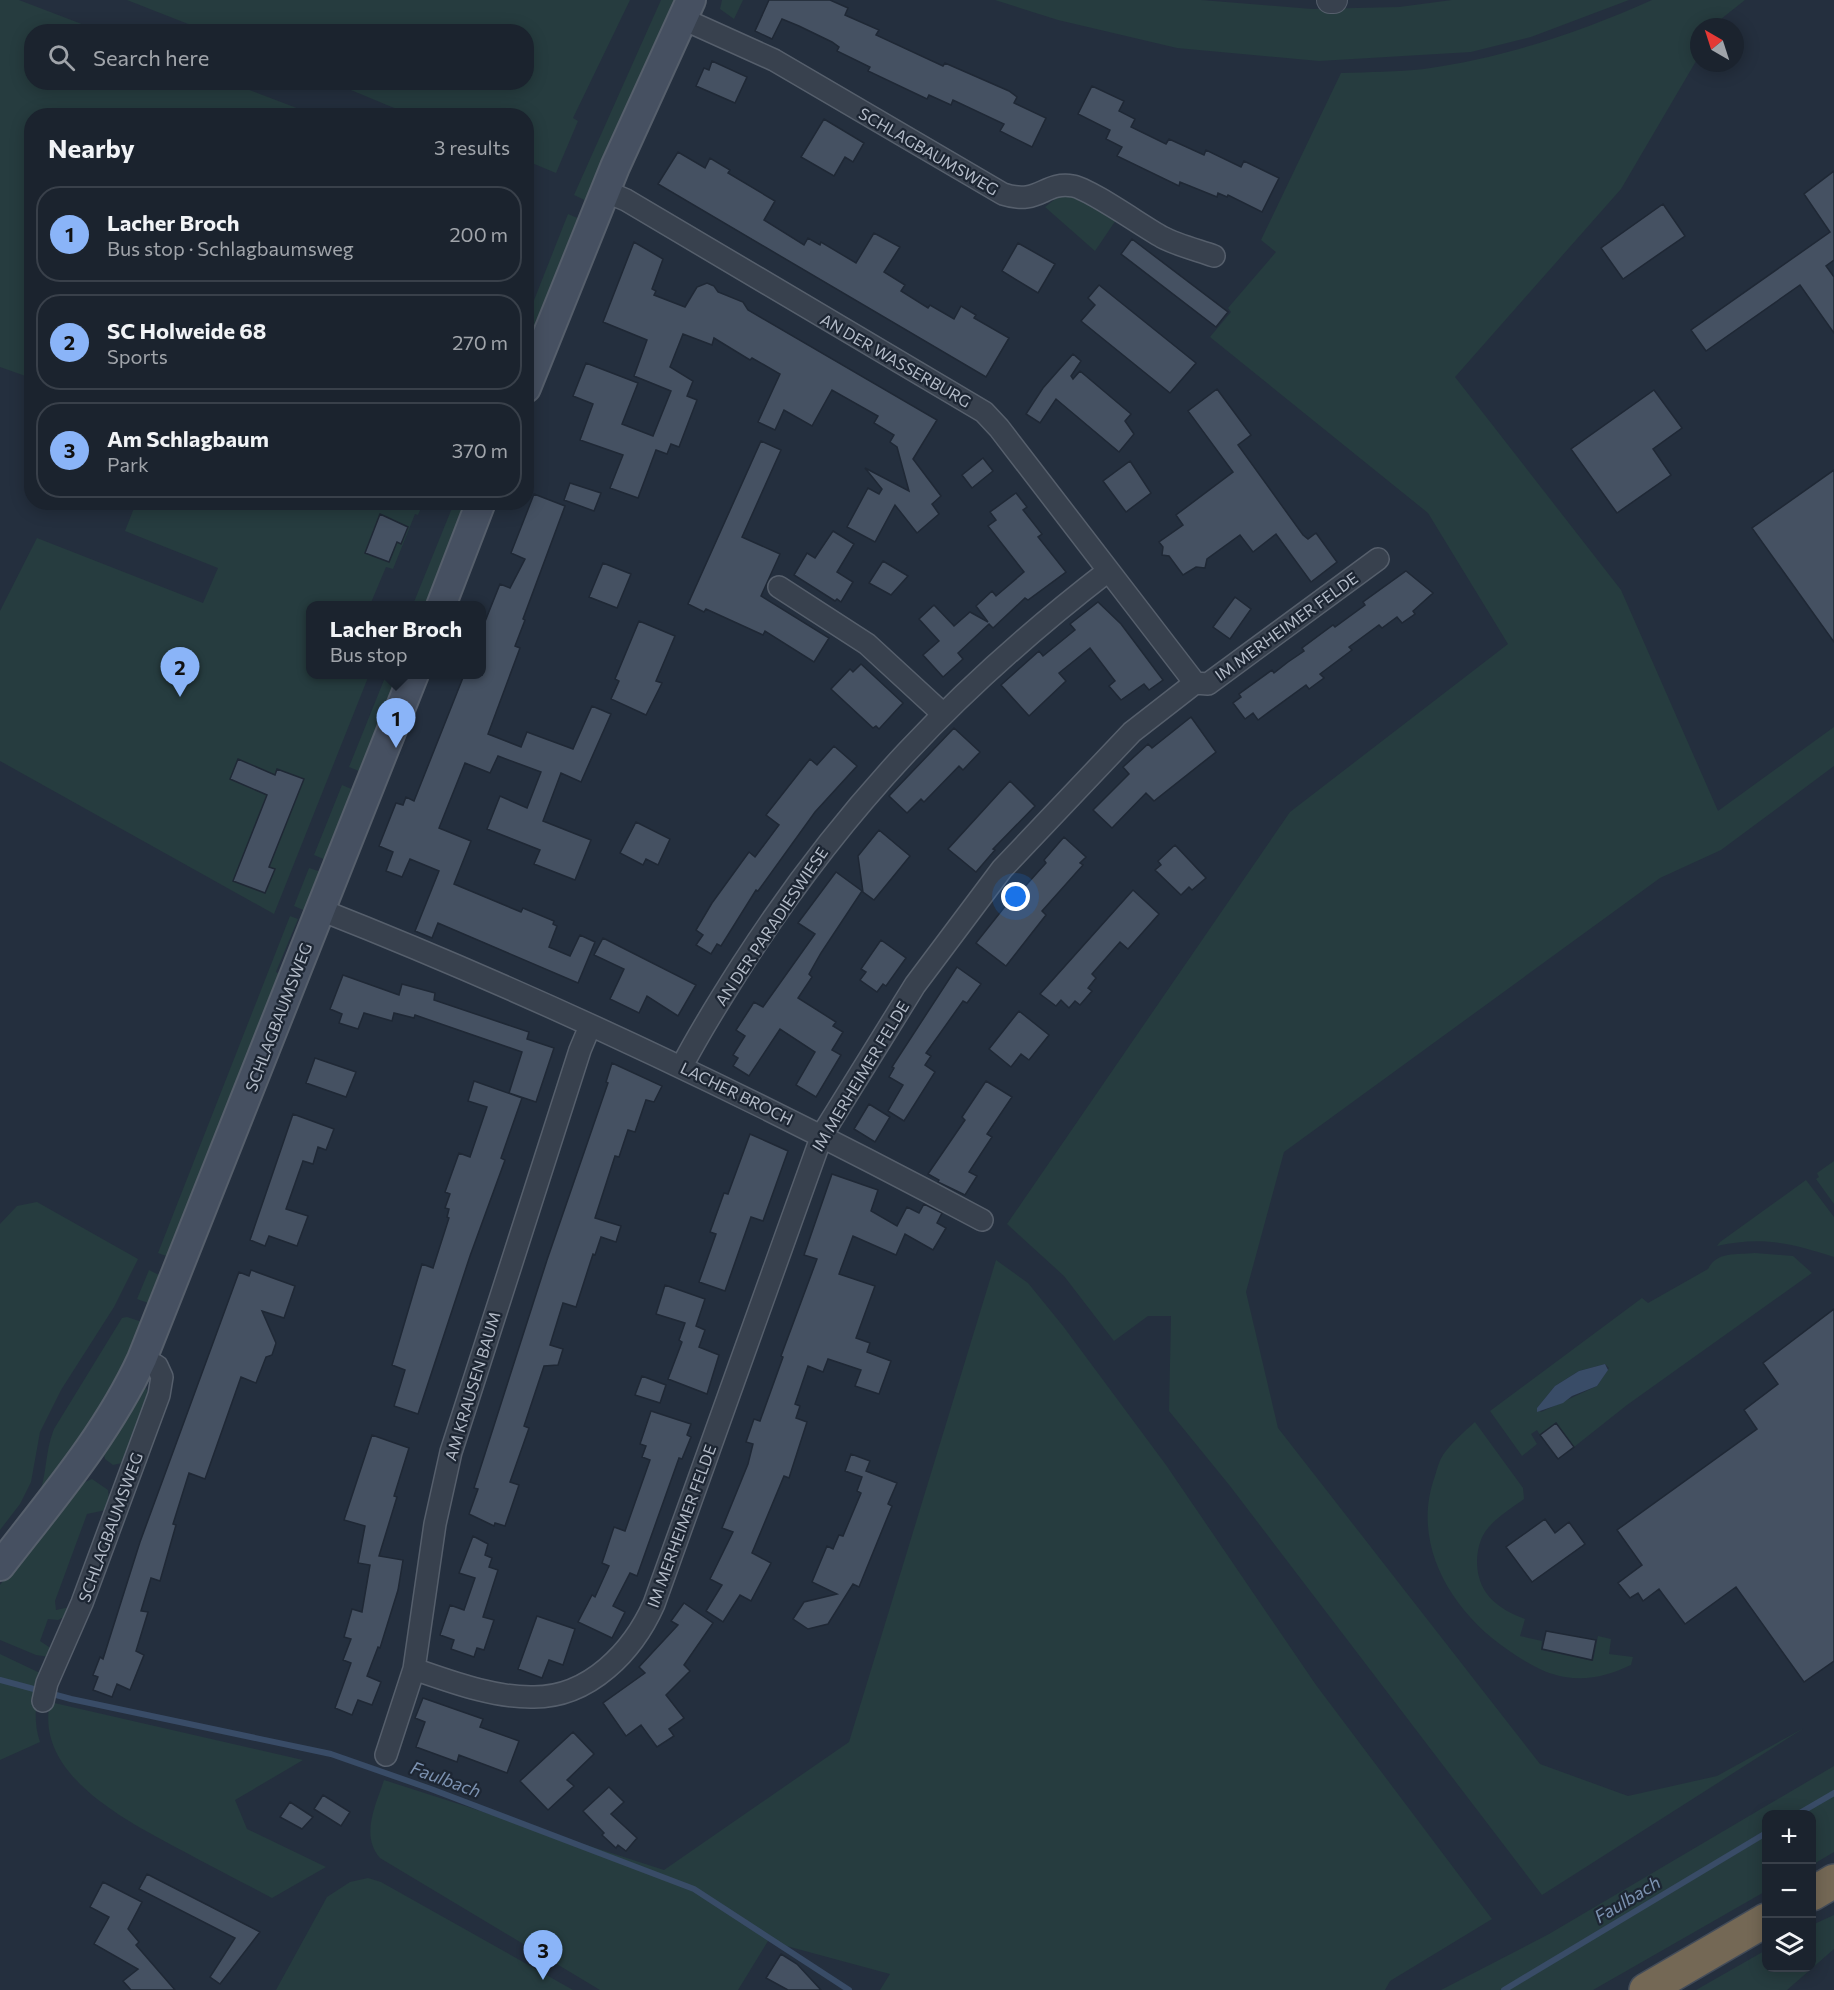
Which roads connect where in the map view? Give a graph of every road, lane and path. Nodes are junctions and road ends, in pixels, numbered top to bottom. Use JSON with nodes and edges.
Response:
{"nodes":[{"id":1,"x":686,"y":9,"type":"edge"},
{"id":2,"x":605,"y":191,"type":"junction"},
{"id":3,"x":1214,"y":256,"type":"dead end"},
{"id":4,"x":534,"y":368,"type":"edge"},
{"id":5,"x":478,"y":510,"type":"edge"},
{"id":6,"x":1378,"y":559,"type":"dead end"},
{"id":7,"x":1107,"y":571,"type":"junction"},
{"id":8,"x":779,"y":587,"type":"dead end"},
{"id":9,"x":443,"y":601,"type":"edge"},
{"id":10,"x":412,"y":679,"type":"edge"},
{"id":11,"x":1195,"y":683,"type":"junction"},
{"id":12,"x":942,"y":713,"type":"junction"},
{"id":13,"x":321,"y":909,"type":"junction"},
{"id":14,"x":590,"y":1026,"type":"junction"},
{"id":15,"x":681,"y":1066,"type":"junction"},
{"id":16,"x":822,"y":1135,"type":"junction"},
{"id":17,"x":982,"y":1220,"type":"dead end"},
{"id":18,"x":142,"y":1359,"type":"junction"},
{"id":19,"x":0,"y":1566,"type":"edge"},
{"id":20,"x":414,"y":1669,"type":"junction"},
{"id":21,"x":45,"y":1692,"type":"dead end"},
{"id":22,"x":386,"y":1755,"type":"dead end"},
{"id":23,"x":1834,"y":1881,"type":"edge"},
{"id":24,"x":1816,"y":1892,"type":"edge"},
{"id":25,"x":1762,"y":1923,"type":"edge"},
{"id":26,"x":1646,"y":1990,"type":"edge"}],
"edges":[{"from":1,"to":2,"type":"main road","name":"SCHLAGBAUMSWEG"},
{"from":1,"to":3,"type":"street","name":"SCHLAGBAUMSWEG"},
{"from":2,"to":4,"type":"main road","name":"SCHLAGBAUMSWEG"},
{"from":2,"to":7,"type":"street","name":"AN DER WASSERBURG"},
{"from":5,"to":9,"type":"main road"},
{"from":6,"to":11,"type":"street","name":"IM MERHEIMER FELDE"},
{"from":7,"to":11,"type":"street","name":"AN DER WASSERBURG"},
{"from":7,"to":12,"type":"street","name":"AN DER PARADIESWIESE"},
{"from":8,"to":12,"type":"street"},
{"from":10,"to":13,"type":"main road","name":"SCHLAGBAUMSWEG"},
{"from":11,"to":16,"type":"street","name":"IM MERHEIMER FELDE"},
{"from":12,"to":15,"type":"street","name":"AN DER PARADIESWIESE"},
{"from":13,"to":14,"type":"street","name":"LACHER BROCH"},
{"from":13,"to":18,"type":"main road","name":"SCHLAGBAUMSWEG"},
{"from":14,"to":15,"type":"street","name":"LACHER BROCH"},
{"from":14,"to":20,"type":"street","name":"AM KRAUSEN BAUM"},
{"from":15,"to":16,"type":"street","name":"LACHER BROCH"},
{"from":16,"to":17,"type":"street","name":"LACHER BROCH"},
{"from":16,"to":20,"type":"street","name":"IM MERHEIMER FELDE"},
{"from":18,"to":19,"type":"main road","name":"SCHLAGBAUMSWEG"},
{"from":18,"to":21,"type":"street","name":"SCHLAGBAUMSWEG"},
{"from":20,"to":22,"type":"street","name":"AM KRAUSEN BAUM"},
{"from":23,"to":24,"type":"highway"},
{"from":25,"to":26,"type":"highway"}]}
